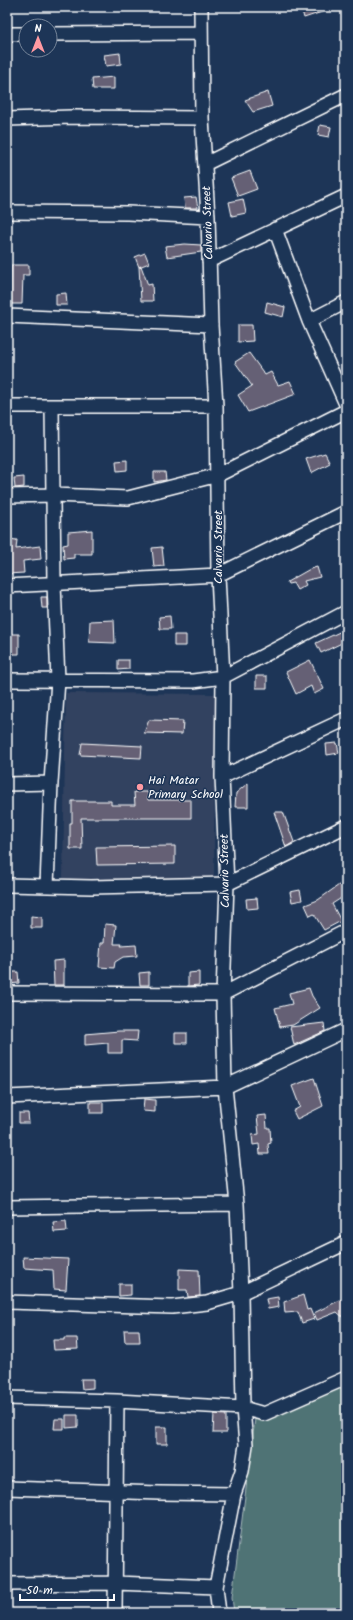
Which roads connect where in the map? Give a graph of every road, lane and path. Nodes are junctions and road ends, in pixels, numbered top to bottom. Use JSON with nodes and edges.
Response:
{"nodes":[{"id":1,"x":201,"y":7,"type":"edge"},
{"id":2,"x":200,"y":33,"type":"junction"},
{"id":3,"x":7,"y":34,"type":"edge"},
{"id":4,"x":18,"y":34,"type":"edge"},
{"id":5,"x":58,"y":34,"type":"edge"},
{"id":6,"x":346,"y":95,"type":"edge"},
{"id":7,"x":202,"y":118,"type":"junction"},
{"id":8,"x":7,"y":119,"type":"edge"},
{"id":9,"x":205,"y":164,"type":"junction"},
{"id":10,"x":346,"y":196,"type":"edge"},
{"id":11,"x":7,"y":212,"type":"edge"},
{"id":12,"x":208,"y":217,"type":"junction"},
{"id":13,"x":275,"y":229,"type":"junction"},
{"id":14,"x":209,"y":261,"type":"junction"},
{"id":15,"x":346,"y":302,"type":"edge"},
{"id":16,"x":7,"y":316,"type":"edge"},
{"id":17,"x":309,"y":321,"type":"junction"},
{"id":18,"x":211,"y":325,"type":"junction"},
{"id":19,"x":346,"y":404,"type":"edge"},
{"id":20,"x":7,"y":406,"type":"edge"},
{"id":21,"x":52,"y":406,"type":"junction"},
{"id":22,"x":216,"y":406,"type":"junction"},
{"id":23,"x":346,"y":411,"type":"edge"},
{"id":24,"x":218,"y":475,"type":"junction"},
{"id":25,"x":54,"y":495,"type":"junction"},
{"id":26,"x":7,"y":496,"type":"edge"},
{"id":27,"x":346,"y":512,"type":"edge"},
{"id":28,"x":218,"y":575,"type":"junction"},
{"id":29,"x":54,"y":584,"type":"junction"},
{"id":30,"x":7,"y":586,"type":"edge"},
{"id":31,"x":346,"y":612,"type":"edge"},
{"id":32,"x":223,"y":677,"type":"junction"},
{"id":33,"x":7,"y":680,"type":"edge"},
{"id":34,"x":58,"y":680,"type":"junction"},
{"id":35,"x":346,"y":719,"type":"edge"},
{"id":36,"x":222,"y":777,"type":"junction"},
{"id":37,"x":51,"y":783,"type":"junction"},
{"id":38,"x":7,"y":784,"type":"edge"},
{"id":39,"x":346,"y":826,"type":"edge"},
{"id":40,"x":227,"y":884,"type":"junction"},
{"id":41,"x":7,"y":885,"type":"edge"},
{"id":42,"x":47,"y":886,"type":"junction"},
{"id":43,"x":346,"y":931,"type":"edge"},
{"id":44,"x":7,"y":993,"type":"edge"},
{"id":45,"x":222,"y":994,"type":"junction"},
{"id":46,"x":346,"y":1030,"type":"edge"},
{"id":47,"x":225,"y":1087,"type":"junction"},
{"id":48,"x":7,"y":1097,"type":"edge"},
{"id":49,"x":236,"y":1204,"type":"junction"},
{"id":50,"x":7,"y":1207,"type":"edge"},
{"id":51,"x":346,"y":1243,"type":"edge"},
{"id":52,"x":241,"y":1293,"type":"junction"},
{"id":53,"x":7,"y":1302,"type":"edge"},
{"id":54,"x":346,"y":1378,"type":"edge"},
{"id":55,"x":7,"y":1398,"type":"edge"},
{"id":56,"x":117,"y":1401,"type":"junction"},
{"id":57,"x":243,"y":1408,"type":"junction"},
{"id":58,"x":7,"y":1488,"type":"edge"},
{"id":59,"x":117,"y":1492,"type":"junction"},
{"id":60,"x":234,"y":1494,"type":"junction"},
{"id":61,"x":116,"y":1583,"type":"junction"},
{"id":62,"x":7,"y":1584,"type":"edge"},
{"id":63,"x":216,"y":1587,"type":"junction"},
{"id":64,"x":116,"y":1613,"type":"edge"},
{"id":65,"x":219,"y":1613,"type":"edge"}],
"edges":[{"from":1,"to":2,"type":"street","name":"Calvario Street"},
{"from":2,"to":5,"type":"street"},
{"from":2,"to":7,"type":"street","name":"Calvario Street"},
{"from":3,"to":4,"type":"street"},
{"from":6,"to":9,"type":"street"},
{"from":7,"to":8,"type":"street"},
{"from":7,"to":9,"type":"street","name":"Calvario Street"},
{"from":9,"to":12,"type":"street","name":"Calvario Street"},
{"from":10,"to":13,"type":"street"},
{"from":11,"to":12,"type":"street"},
{"from":12,"to":14,"type":"street","name":"Calvario Street"},
{"from":13,"to":14,"type":"street"},
{"from":13,"to":17,"type":"street"},
{"from":14,"to":18,"type":"street","name":"Calvario Street"},
{"from":15,"to":17,"type":"street"},
{"from":16,"to":18,"type":"street"},
{"from":17,"to":19,"type":"street"},
{"from":18,"to":22,"type":"street","name":"Calvario Street"},
{"from":20,"to":21,"type":"street"},
{"from":21,"to":22,"type":"street"},
{"from":21,"to":25,"type":"street"},
{"from":22,"to":24,"type":"street","name":"Calvario Street"},
{"from":23,"to":24,"type":"street"},
{"from":24,"to":25,"type":"street"},
{"from":24,"to":28,"type":"street","name":"Calvario Street"},
{"from":25,"to":26,"type":"street"},
{"from":25,"to":29,"type":"street"},
{"from":27,"to":28,"type":"street"},
{"from":28,"to":29,"type":"street"},
{"from":28,"to":32,"type":"street","name":"Calvario Street"},
{"from":29,"to":30,"type":"street"},
{"from":29,"to":34,"type":"street"},
{"from":31,"to":32,"type":"street"},
{"from":32,"to":34,"type":"street"},
{"from":32,"to":36,"type":"street","name":"Calvario Street"},
{"from":33,"to":34,"type":"street"},
{"from":34,"to":37,"type":"street"},
{"from":35,"to":36,"type":"street"},
{"from":36,"to":40,"type":"street","name":"Calvario Street"},
{"from":37,"to":38,"type":"street"},
{"from":37,"to":42,"type":"street"},
{"from":39,"to":40,"type":"street"},
{"from":40,"to":42,"type":"street"},
{"from":40,"to":45,"type":"street","name":"Calvario Street"},
{"from":41,"to":42,"type":"street"},
{"from":43,"to":45,"type":"street"},
{"from":44,"to":45,"type":"street"},
{"from":45,"to":47,"type":"street","name":"Calvario Street"},
{"from":46,"to":47,"type":"street"},
{"from":47,"to":48,"type":"street"},
{"from":47,"to":49,"type":"street","name":"Calvario Street"},
{"from":49,"to":50,"type":"street"},
{"from":49,"to":52,"type":"street","name":"Calvario Street"},
{"from":51,"to":52,"type":"street"},
{"from":52,"to":53,"type":"street"},
{"from":52,"to":57,"type":"street","name":"Calvario Street"},
{"from":54,"to":57,"type":"street"},
{"from":55,"to":56,"type":"street"},
{"from":56,"to":57,"type":"street"},
{"from":56,"to":59,"type":"street"},
{"from":57,"to":60,"type":"street","name":"Calvario Street"},
{"from":58,"to":59,"type":"street"},
{"from":59,"to":60,"type":"street"},
{"from":59,"to":61,"type":"street"},
{"from":60,"to":63,"type":"street","name":"Calvario Street"},
{"from":61,"to":62,"type":"street"},
{"from":61,"to":63,"type":"street"},
{"from":61,"to":64,"type":"street"},
{"from":63,"to":65,"type":"street","name":"Calvario Street"}]}
